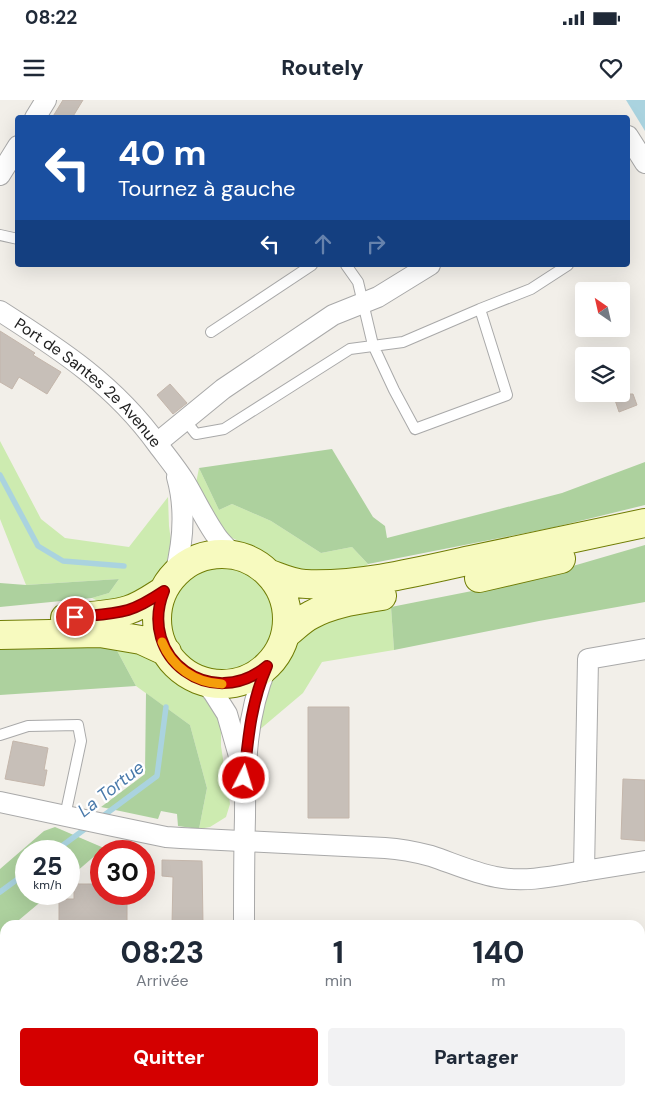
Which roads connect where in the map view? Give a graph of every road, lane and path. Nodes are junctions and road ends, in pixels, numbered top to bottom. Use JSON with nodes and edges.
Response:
{"nodes":[{"id":1,"x":46,"y":100,"type":"edge"},
{"id":2,"x":37,"y":115,"type":"edge"},
{"id":3,"x":630,"y":139,"type":"edge"},
{"id":4,"x":15,"y":151,"type":"edge"},
{"id":5,"x":645,"y":163,"type":"edge"},
{"id":6,"x":0,"y":175,"type":"edge"},
{"id":7,"x":0,"y":236,"type":"edge"},
{"id":8,"x":15,"y":238,"type":"edge"},
{"id":9,"x":309,"y":267,"type":"edge"},
{"id":10,"x":347,"y":267,"type":"edge"},
{"id":11,"x":427,"y":267,"type":"edge"},
{"id":12,"x":565,"y":267,"type":"edge"},
{"id":13,"x":364,"y":303,"type":"junction"},
{"id":14,"x":480,"y":309,"type":"junction"},
{"id":15,"x":0,"y":311,"type":"edge"},
{"id":16,"x":211,"y":332,"type":"dead end"},
{"id":17,"x":373,"y":345,"type":"junction"},
{"id":18,"x":185,"y":420,"type":"junction"},
{"id":19,"x":157,"y":443,"type":"junction"},
{"id":20,"x":169,"y":459,"type":"junction"},
{"id":21,"x":645,"y":523,"type":"edge"},
{"id":22,"x":645,"y":533,"type":"edge"},
{"id":23,"x":232,"y":554,"type":"junction"},
{"id":24,"x":270,"y":574,"type":"junction"},
{"id":25,"x":169,"y":583,"type":"junction"},
{"id":26,"x":0,"y":624,"type":"edge"},
{"id":27,"x":286,"y":634,"type":"junction"},
{"id":28,"x":0,"y":636,"type":"edge"},
{"id":29,"x":645,"y":649,"type":"edge"},
{"id":30,"x":166,"y":652,"type":"junction"},
{"id":31,"x":267,"y":666,"type":"junction"},
{"id":32,"x":202,"y":680,"type":"junction"},
{"id":33,"x":0,"y":735,"type":"edge"},
{"id":34,"x":244,"y":778,"type":"junction"},
{"id":35,"x":0,"y":802,"type":"edge"},
{"id":36,"x":72,"y":817,"type":"junction"},
{"id":37,"x":244,"y":842,"type":"junction"},
{"id":38,"x":645,"y":861,"type":"edge"},
{"id":39,"x":584,"y":871,"type":"junction"},
{"id":40,"x":244,"y":920,"type":"edge"},
{"id":41,"x":645,"y":947,"type":"edge"},
{"id":42,"x":645,"y":951,"type":"edge"}],
"edges":[{"from":1,"to":2,"type":"street"},
{"from":3,"to":5,"type":"street"},
{"from":4,"to":6,"type":"street"},
{"from":7,"to":8,"type":"lane"},
{"from":9,"to":16,"type":"lane"},
{"from":10,"to":13,"type":"lane"},
{"from":11,"to":13,"type":"street"},
{"from":12,"to":14,"type":"lane"},
{"from":13,"to":17,"type":"lane"},
{"from":13,"to":18,"type":"street"},
{"from":14,"to":17,"type":"lane"},
{"from":14,"to":17,"type":"lane"},
{"from":15,"to":19,"type":"street","name":"Port de Santes 2e Avenue"},
{"from":17,"to":18,"type":"lane"},
{"from":18,"to":19,"type":"street"},
{"from":19,"to":20,"type":"street","name":"Port de Santes 2e Avenue"},
{"from":20,"to":23,"type":"street","name":"Port de Santes 2e Avenue"},
{"from":20,"to":25,"type":"street","name":"Port de Santes 2e Avenue"},
{"from":21,"to":24,"type":"main road"},
{"from":22,"to":27,"type":"main road"},
{"from":23,"to":24,"type":"main road"},
{"from":23,"to":25,"type":"main road"},
{"from":24,"to":27,"type":"main road"},
{"from":25,"to":26,"type":"main road"},
{"from":25,"to":30,"type":"main road"},
{"from":27,"to":31,"type":"main road"},
{"from":28,"to":30,"type":"main road"},
{"from":29,"to":39,"type":"street"},
{"from":30,"to":32,"type":"main road"},
{"from":31,"to":32,"type":"main road"},
{"from":31,"to":34,"type":"street"},
{"from":32,"to":34,"type":"street"},
{"from":33,"to":36,"type":"lane"},
{"from":34,"to":37,"type":"street"},
{"from":35,"to":36,"type":"street"},
{"from":36,"to":37,"type":"street"},
{"from":37,"to":39,"type":"street"},
{"from":37,"to":40,"type":"street"},
{"from":38,"to":39,"type":"street"},
{"from":41,"to":42,"type":"lane"}]}
